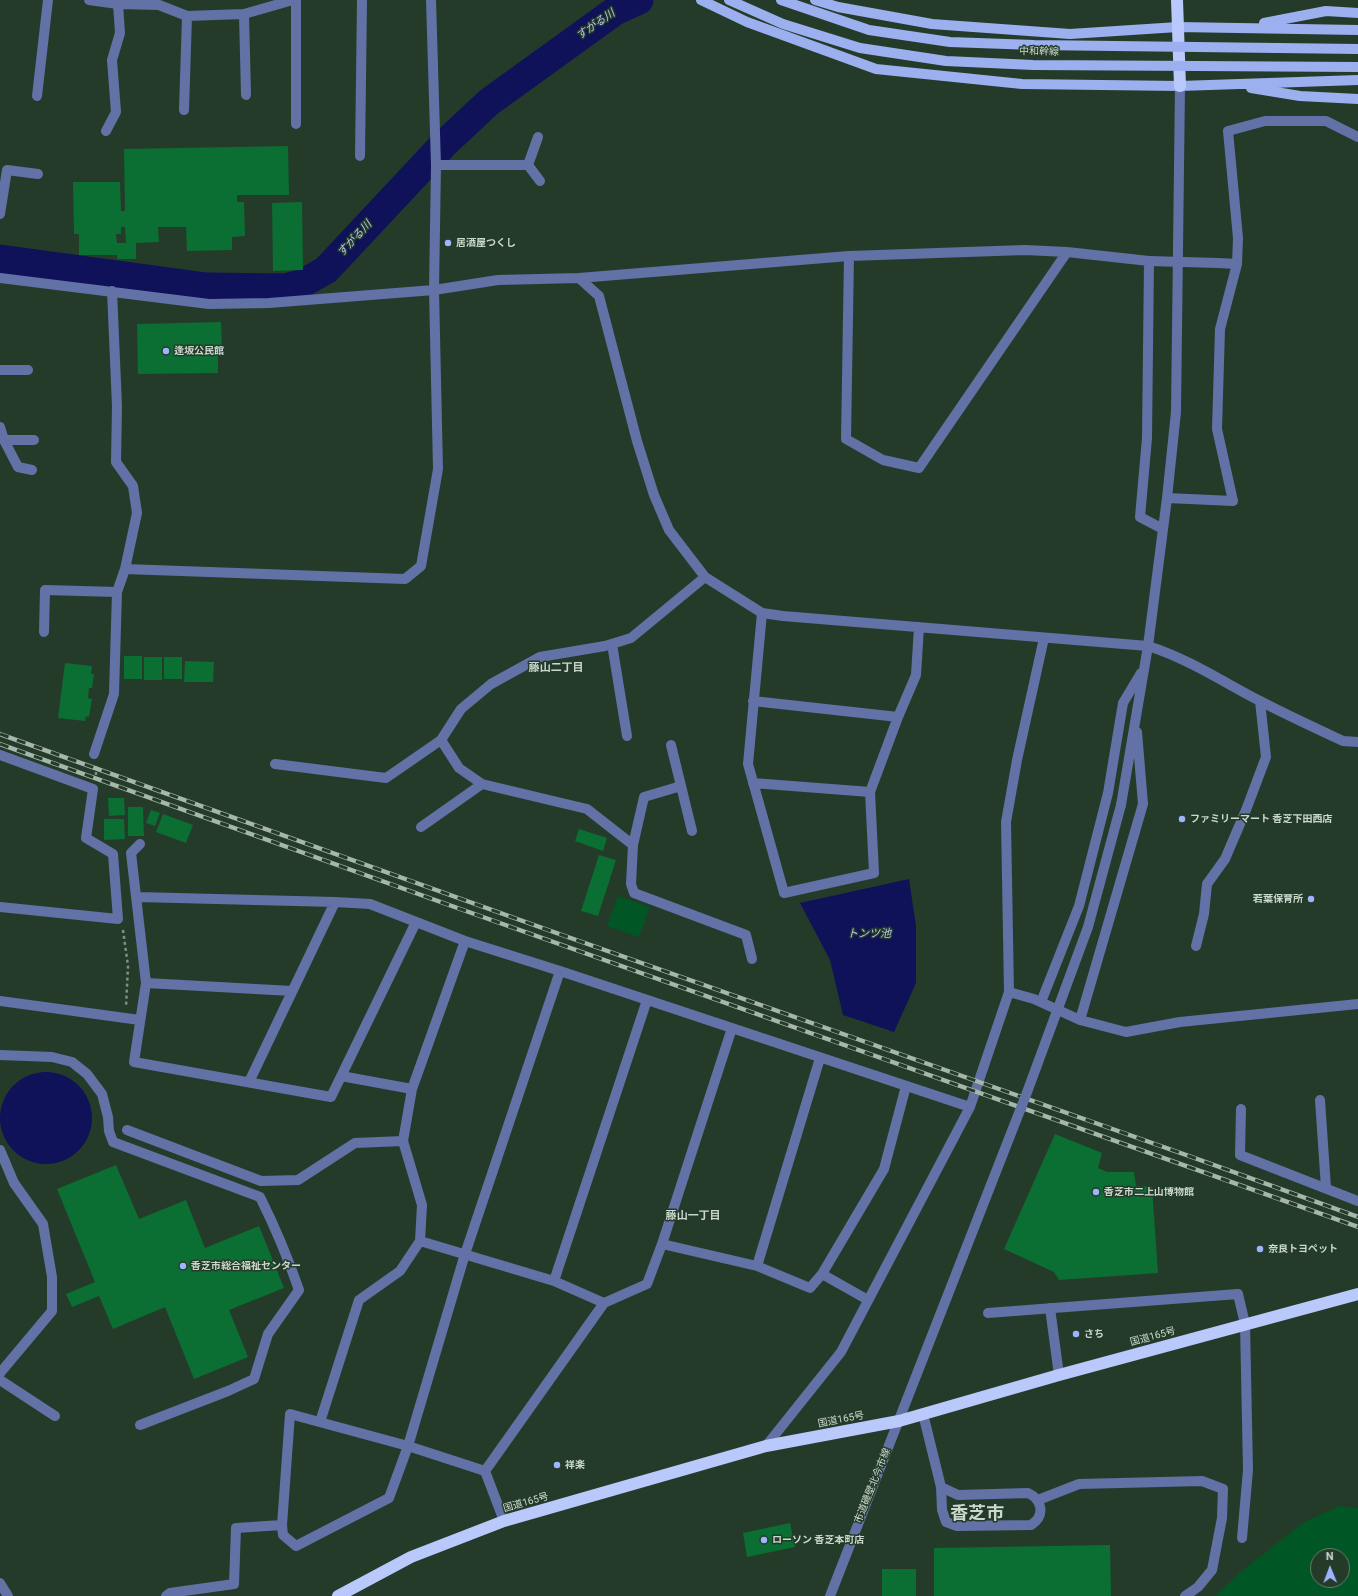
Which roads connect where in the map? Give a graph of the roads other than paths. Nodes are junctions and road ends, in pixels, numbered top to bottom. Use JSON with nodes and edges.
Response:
{"nodes":[{"id":1,"x":48,"y":0,"type":"edge"},
{"id":2,"x":89,"y":0,"type":"edge"},
{"id":3,"x":293,"y":0,"type":"edge"},
{"id":4,"x":296,"y":0,"type":"edge"},
{"id":5,"x":362,"y":0,"type":"edge"},
{"id":6,"x":431,"y":0,"type":"edge"},
{"id":7,"x":729,"y":0,"type":"edge"},
{"id":8,"x":781,"y":0,"type":"edge"},
{"id":9,"x":815,"y":0,"type":"edge"},
{"id":10,"x":1177,"y":0,"type":"edge"},
{"id":11,"x":703,"y":1,"type":"edge"},
{"id":12,"x":118,"y":4,"type":"junction"},
{"id":13,"x":1358,"y":13,"type":"edge"},
{"id":14,"x":244,"y":14,"type":"junction"},
{"id":15,"x":188,"y":16,"type":"junction"},
{"id":16,"x":1178,"y":27,"type":"junction"},
{"id":17,"x":1244,"y":27,"type":"junction"},
{"id":18,"x":1358,"y":30,"type":"edge"},
{"id":19,"x":1358,"y":49,"type":"edge"},
{"id":20,"x":1358,"y":67,"type":"edge"},
{"id":21,"x":1358,"y":80,"type":"edge"},
{"id":22,"x":1228,"y":85,"type":"junction"},
{"id":23,"x":1180,"y":86,"type":"junction"},
{"id":24,"x":246,"y":95,"type":"dead end"},
{"id":25,"x":37,"y":96,"type":"dead end"},
{"id":26,"x":1358,"y":99,"type":"edge"},
{"id":27,"x":184,"y":110,"type":"dead end"},
{"id":28,"x":296,"y":124,"type":"dead end"},
{"id":29,"x":106,"y":131,"type":"dead end"},
{"id":30,"x":538,"y":137,"type":"dead end"},
{"id":31,"x":1358,"y":137,"type":"edge"},
{"id":32,"x":360,"y":156,"type":"dead end"},
{"id":33,"x":528,"y":164,"type":"junction"},
{"id":34,"x":436,"y":165,"type":"junction"},
{"id":35,"x":38,"y":174,"type":"dead end"},
{"id":36,"x":540,"y":181,"type":"dead end"},
{"id":37,"x":0,"y":214,"type":"edge"},
{"id":38,"x":1067,"y":252,"type":"junction"},
{"id":39,"x":849,"y":256,"type":"junction"},
{"id":40,"x":1149,"y":261,"type":"junction"},
{"id":41,"x":1237,"y":264,"type":"junction"},
{"id":42,"x":0,"y":278,"type":"edge"},
{"id":43,"x":579,"y":278,"type":"junction"},
{"id":44,"x":434,"y":290,"type":"junction"},
{"id":45,"x":112,"y":291,"type":"junction"},
{"id":46,"x":0,"y":370,"type":"edge"},
{"id":47,"x":28,"y":370,"type":"dead end"},
{"id":48,"x":0,"y":427,"type":"edge"},
{"id":49,"x":4,"y":440,"type":"junction"},
{"id":50,"x":34,"y":440,"type":"dead end"},
{"id":51,"x":32,"y":470,"type":"dead end"},
{"id":52,"x":1168,"y":498,"type":"junction"},
{"id":53,"x":1163,"y":529,"type":"junction"},
{"id":54,"x":125,"y":569,"type":"junction"},
{"id":55,"x":705,"y":577,"type":"junction"},
{"id":56,"x":117,"y":592,"type":"junction"},
{"id":57,"x":762,"y":613,"type":"junction"},
{"id":58,"x":919,"y":627,"type":"junction"},
{"id":59,"x":44,"y":632,"type":"dead end"},
{"id":60,"x":1044,"y":638,"type":"junction"},
{"id":61,"x":612,"y":644,"type":"junction"},
{"id":62,"x":1148,"y":646,"type":"junction"},
{"id":63,"x":1145,"y":668,"type":"junction"},
{"id":64,"x":753,"y":701,"type":"junction"},
{"id":65,"x":1260,"y":701,"type":"junction"},
{"id":66,"x":1136,"y":716,"type":"junction"},
{"id":67,"x":898,"y":717,"type":"junction"},
{"id":68,"x":627,"y":736,"type":"dead end"},
{"id":69,"x":441,"y":740,"type":"junction"},
{"id":70,"x":1358,"y":742,"type":"edge"},
{"id":71,"x":670,"y":745,"type":"dead end"},
{"id":72,"x":94,"y":754,"type":"road end"},
{"id":73,"x":0,"y":755,"type":"edge"},
{"id":74,"x":275,"y":764,"type":"dead end"},
{"id":75,"x":482,"y":784,"type":"junction"},
{"id":76,"x":753,"y":784,"type":"junction"},
{"id":77,"x":681,"y":786,"type":"junction"},
{"id":78,"x":870,"y":792,"type":"junction"},
{"id":79,"x":421,"y":827,"type":"dead end"},
{"id":80,"x":692,"y":831,"type":"dead end"},
{"id":81,"x":140,"y":844,"type":"dead end"},
{"id":82,"x":633,"y":845,"type":"junction"},
{"id":83,"x":137,"y":897,"type":"junction"},
{"id":84,"x":335,"y":902,"type":"junction"},
{"id":85,"x":0,"y":907,"type":"edge"},
{"id":86,"x":416,"y":922,"type":"junction"},
{"id":87,"x":465,"y":941,"type":"junction"},
{"id":88,"x":1196,"y":946,"type":"dead end"},
{"id":89,"x":752,"y":959,"type":"dead end"},
{"id":90,"x":560,"y":970,"type":"junction"},
{"id":91,"x":146,"y":983,"type":"junction"},
{"id":92,"x":292,"y":992,"type":"junction"},
{"id":93,"x":1009,"y":992,"type":"junction"},
{"id":94,"x":647,"y":1000,"type":"junction"},
{"id":95,"x":0,"y":1001,"type":"edge"},
{"id":96,"x":1041,"y":1002,"type":"junction"},
{"id":97,"x":1358,"y":1004,"type":"edge"},
{"id":98,"x":140,"y":1020,"type":"junction"},
{"id":99,"x":1080,"y":1020,"type":"junction"},
{"id":100,"x":732,"y":1028,"type":"junction"},
{"id":101,"x":0,"y":1055,"type":"edge"},
{"id":102,"x":820,"y":1058,"type":"junction"},
{"id":103,"x":341,"y":1076,"type":"junction"},
{"id":104,"x":249,"y":1082,"type":"junction"},
{"id":105,"x":906,"y":1086,"type":"junction"},
{"id":106,"x":412,"y":1089,"type":"junction"},
{"id":107,"x":1320,"y":1100,"type":"dead end"},
{"id":108,"x":970,"y":1107,"type":"junction"},
{"id":109,"x":1241,"y":1109,"type":"dead end"},
{"id":110,"x":127,"y":1130,"type":"dead end"},
{"id":111,"x":403,"y":1141,"type":"junction"},
{"id":112,"x":0,"y":1150,"type":"edge"},
{"id":113,"x":1326,"y":1188,"type":"junction"},
{"id":114,"x":1358,"y":1201,"type":"edge"},
{"id":115,"x":420,"y":1241,"type":"junction"},
{"id":116,"x":662,"y":1244,"type":"junction"},
{"id":117,"x":465,"y":1254,"type":"junction"},
{"id":118,"x":757,"y":1266,"type":"junction"},
{"id":119,"x":822,"y":1274,"type":"junction"},
{"id":120,"x":554,"y":1281,"type":"junction"},
{"id":121,"x":1358,"y":1294,"type":"edge"},
{"id":122,"x":868,"y":1300,"type":"junction"},
{"id":123,"x":604,"y":1303,"type":"junction"},
{"id":124,"x":1050,"y":1308,"type":"junction"},
{"id":125,"x":988,"y":1313,"type":"dead end"},
{"id":126,"x":1245,"y":1324,"type":"junction"},
{"id":127,"x":0,"y":1373,"type":"edge"},
{"id":128,"x":1059,"y":1375,"type":"junction"},
{"id":129,"x":0,"y":1380,"type":"edge"},
{"id":130,"x":924,"y":1414,"type":"junction"},
{"id":131,"x":56,"y":1416,"type":"dead end"},
{"id":132,"x":899,"y":1421,"type":"junction"},
{"id":133,"x":320,"y":1422,"type":"junction"},
{"id":134,"x":140,"y":1425,"type":"dead end"},
{"id":135,"x":408,"y":1446,"type":"junction"},
{"id":136,"x":766,"y":1446,"type":"junction"},
{"id":137,"x":485,"y":1471,"type":"junction"},
{"id":138,"x":941,"y":1487,"type":"junction"},
{"id":139,"x":1038,"y":1500,"type":"junction"},
{"id":140,"x":504,"y":1521,"type":"junction"},
{"id":141,"x":282,"y":1525,"type":"junction"},
{"id":142,"x":1242,"y":1538,"type":"dead end"},
{"id":143,"x":0,"y":1584,"type":"edge"},
{"id":144,"x":8,"y":1596,"type":"edge"},
{"id":145,"x":166,"y":1596,"type":"edge"},
{"id":146,"x":338,"y":1596,"type":"edge"},
{"id":147,"x":830,"y":1596,"type":"edge"},
{"id":148,"x":1185,"y":1596,"type":"edge"}],
"edges":[{"from":1,"to":25,"type":"street"},
{"from":2,"to":12,"type":"street"},
{"from":3,"to":14,"type":"street"},
{"from":4,"to":28,"type":"street"},
{"from":5,"to":32,"type":"street"},
{"from":6,"to":34,"type":"street"},
{"from":7,"to":20,"type":"main road","name":"中和幹線","bridge":true},
{"from":8,"to":19,"type":"main road","name":"中和幹線","bridge":true},
{"from":9,"to":16,"type":"main road"},
{"from":10,"to":16,"type":"highway"},
{"from":11,"to":23,"type":"main road"},
{"from":12,"to":15,"type":"street"},
{"from":12,"to":29,"type":"street"},
{"from":13,"to":17,"type":"main road"},
{"from":14,"to":15,"type":"street"},
{"from":14,"to":24,"type":"street"},
{"from":15,"to":27,"type":"street"},
{"from":16,"to":17,"type":"main road"},
{"from":16,"to":23,"type":"highway"},
{"from":17,"to":18,"type":"main road"},
{"from":21,"to":22,"type":"main road"},
{"from":22,"to":23,"type":"main road"},
{"from":22,"to":26,"type":"main road"},
{"from":23,"to":52,"type":"street"},
{"from":30,"to":33,"type":"street"},
{"from":31,"to":41,"type":"street"},
{"from":33,"to":34,"type":"street"},
{"from":33,"to":36,"type":"street"},
{"from":34,"to":44,"type":"street"},
{"from":35,"to":37,"type":"street"},
{"from":38,"to":39,"type":"street"},
{"from":38,"to":39,"type":"street"},
{"from":38,"to":40,"type":"street"},
{"from":39,"to":43,"type":"street"},
{"from":40,"to":41,"type":"street","bridge":true},
{"from":40,"to":53,"type":"street"},
{"from":41,"to":52,"type":"street"},
{"from":42,"to":45,"type":"street"},
{"from":43,"to":44,"type":"street"},
{"from":43,"to":55,"type":"street"},
{"from":44,"to":45,"type":"street"},
{"from":44,"to":54,"type":"street"},
{"from":45,"to":54,"type":"street"},
{"from":46,"to":47,"type":"street"},
{"from":48,"to":49,"type":"street"},
{"from":49,"to":50,"type":"street"},
{"from":49,"to":51,"type":"street"},
{"from":52,"to":53,"type":"street"},
{"from":53,"to":62,"type":"street"},
{"from":54,"to":56,"type":"street"},
{"from":55,"to":57,"type":"street"},
{"from":55,"to":61,"type":"street"},
{"from":56,"to":59,"type":"street"},
{"from":56,"to":72,"type":"street"},
{"from":57,"to":58,"type":"street"},
{"from":57,"to":64,"type":"street"},
{"from":58,"to":60,"type":"street"},
{"from":58,"to":67,"type":"street"},
{"from":60,"to":62,"type":"street"},
{"from":60,"to":93,"type":"street"},
{"from":61,"to":68,"type":"street"},
{"from":61,"to":69,"type":"street"},
{"from":62,"to":63,"type":"street"},
{"from":62,"to":65,"type":"street"},
{"from":63,"to":66,"type":"street"},
{"from":63,"to":96,"type":"street"},
{"from":64,"to":67,"type":"street"},
{"from":64,"to":76,"type":"street"},
{"from":65,"to":70,"type":"street"},
{"from":65,"to":88,"type":"street"},
{"from":66,"to":99,"type":"street"},
{"from":66,"to":132,"type":"street","name":"市道磯壁北今市線","bridge":true},
{"from":67,"to":78,"type":"street"},
{"from":69,"to":74,"type":"street"},
{"from":69,"to":75,"type":"street"},
{"from":71,"to":77,"type":"street"},
{"from":73,"to":85,"type":"street"},
{"from":75,"to":79,"type":"street"},
{"from":75,"to":82,"type":"street"},
{"from":76,"to":78,"type":"street"},
{"from":76,"to":78,"type":"street"},
{"from":77,"to":80,"type":"street"},
{"from":77,"to":82,"type":"street"},
{"from":81,"to":83,"type":"street"},
{"from":82,"to":89,"type":"street"},
{"from":83,"to":84,"type":"street"},
{"from":83,"to":91,"type":"street"},
{"from":84,"to":86,"type":"street"},
{"from":84,"to":92,"type":"street"},
{"from":86,"to":87,"type":"street"},
{"from":86,"to":103,"type":"street"},
{"from":87,"to":90,"type":"street"},
{"from":87,"to":106,"type":"street"},
{"from":90,"to":94,"type":"street"},
{"from":90,"to":117,"type":"street"},
{"from":91,"to":92,"type":"street"},
{"from":91,"to":98,"type":"street"},
{"from":92,"to":104,"type":"street"},
{"from":93,"to":96,"type":"street"},
{"from":93,"to":108,"type":"street"},
{"from":94,"to":100,"type":"street"},
{"from":94,"to":120,"type":"street"},
{"from":95,"to":98,"type":"street"},
{"from":96,"to":99,"type":"street"},
{"from":97,"to":99,"type":"street"},
{"from":98,"to":104,"type":"street"},
{"from":100,"to":102,"type":"street"},
{"from":100,"to":116,"type":"street"},
{"from":101,"to":134,"type":"street"},
{"from":102,"to":105,"type":"street"},
{"from":102,"to":118,"type":"street"},
{"from":103,"to":104,"type":"street"},
{"from":103,"to":106,"type":"street"},
{"from":105,"to":108,"type":"street"},
{"from":105,"to":119,"type":"street"},
{"from":106,"to":111,"type":"street"},
{"from":107,"to":113,"type":"street"},
{"from":108,"to":122,"type":"street"},
{"from":109,"to":113,"type":"street"},
{"from":110,"to":111,"type":"street"},
{"from":111,"to":115,"type":"street"},
{"from":112,"to":127,"type":"street"},
{"from":113,"to":114,"type":"street"},
{"from":115,"to":117,"type":"street"},
{"from":115,"to":133,"type":"street"},
{"from":116,"to":118,"type":"street"},
{"from":116,"to":123,"type":"street"},
{"from":117,"to":120,"type":"street"},
{"from":117,"to":135,"type":"street"},
{"from":118,"to":119,"type":"street"},
{"from":119,"to":122,"type":"street"},
{"from":120,"to":123,"type":"street"},
{"from":121,"to":126,"type":"highway","name":"国道165号"},
{"from":122,"to":136,"type":"street"},
{"from":123,"to":137,"type":"street"},
{"from":124,"to":125,"type":"street"},
{"from":124,"to":126,"type":"street"},
{"from":124,"to":128,"type":"street"},
{"from":126,"to":128,"type":"highway","name":"国道165号"},
{"from":126,"to":142,"type":"street"},
{"from":128,"to":130,"type":"highway","name":"国道165号"},
{"from":129,"to":131,"type":"street"},
{"from":130,"to":132,"type":"highway","name":"国道165号"},
{"from":130,"to":138,"type":"street"},
{"from":132,"to":136,"type":"highway","name":"国道165号"},
{"from":132,"to":147,"type":"street","name":"市道磯壁北今市線"},
{"from":133,"to":135,"type":"street"},
{"from":133,"to":141,"type":"street"},
{"from":135,"to":137,"type":"street"},
{"from":135,"to":141,"type":"street"},
{"from":136,"to":140,"type":"highway","name":"国道165号"},
{"from":137,"to":140,"type":"street"},
{"from":138,"to":139,"type":"street"},
{"from":138,"to":139,"type":"street"},
{"from":139,"to":148,"type":"street"},
{"from":140,"to":146,"type":"highway","name":"国道165号"},
{"from":141,"to":145,"type":"street"},
{"from":143,"to":144,"type":"street"}]}
